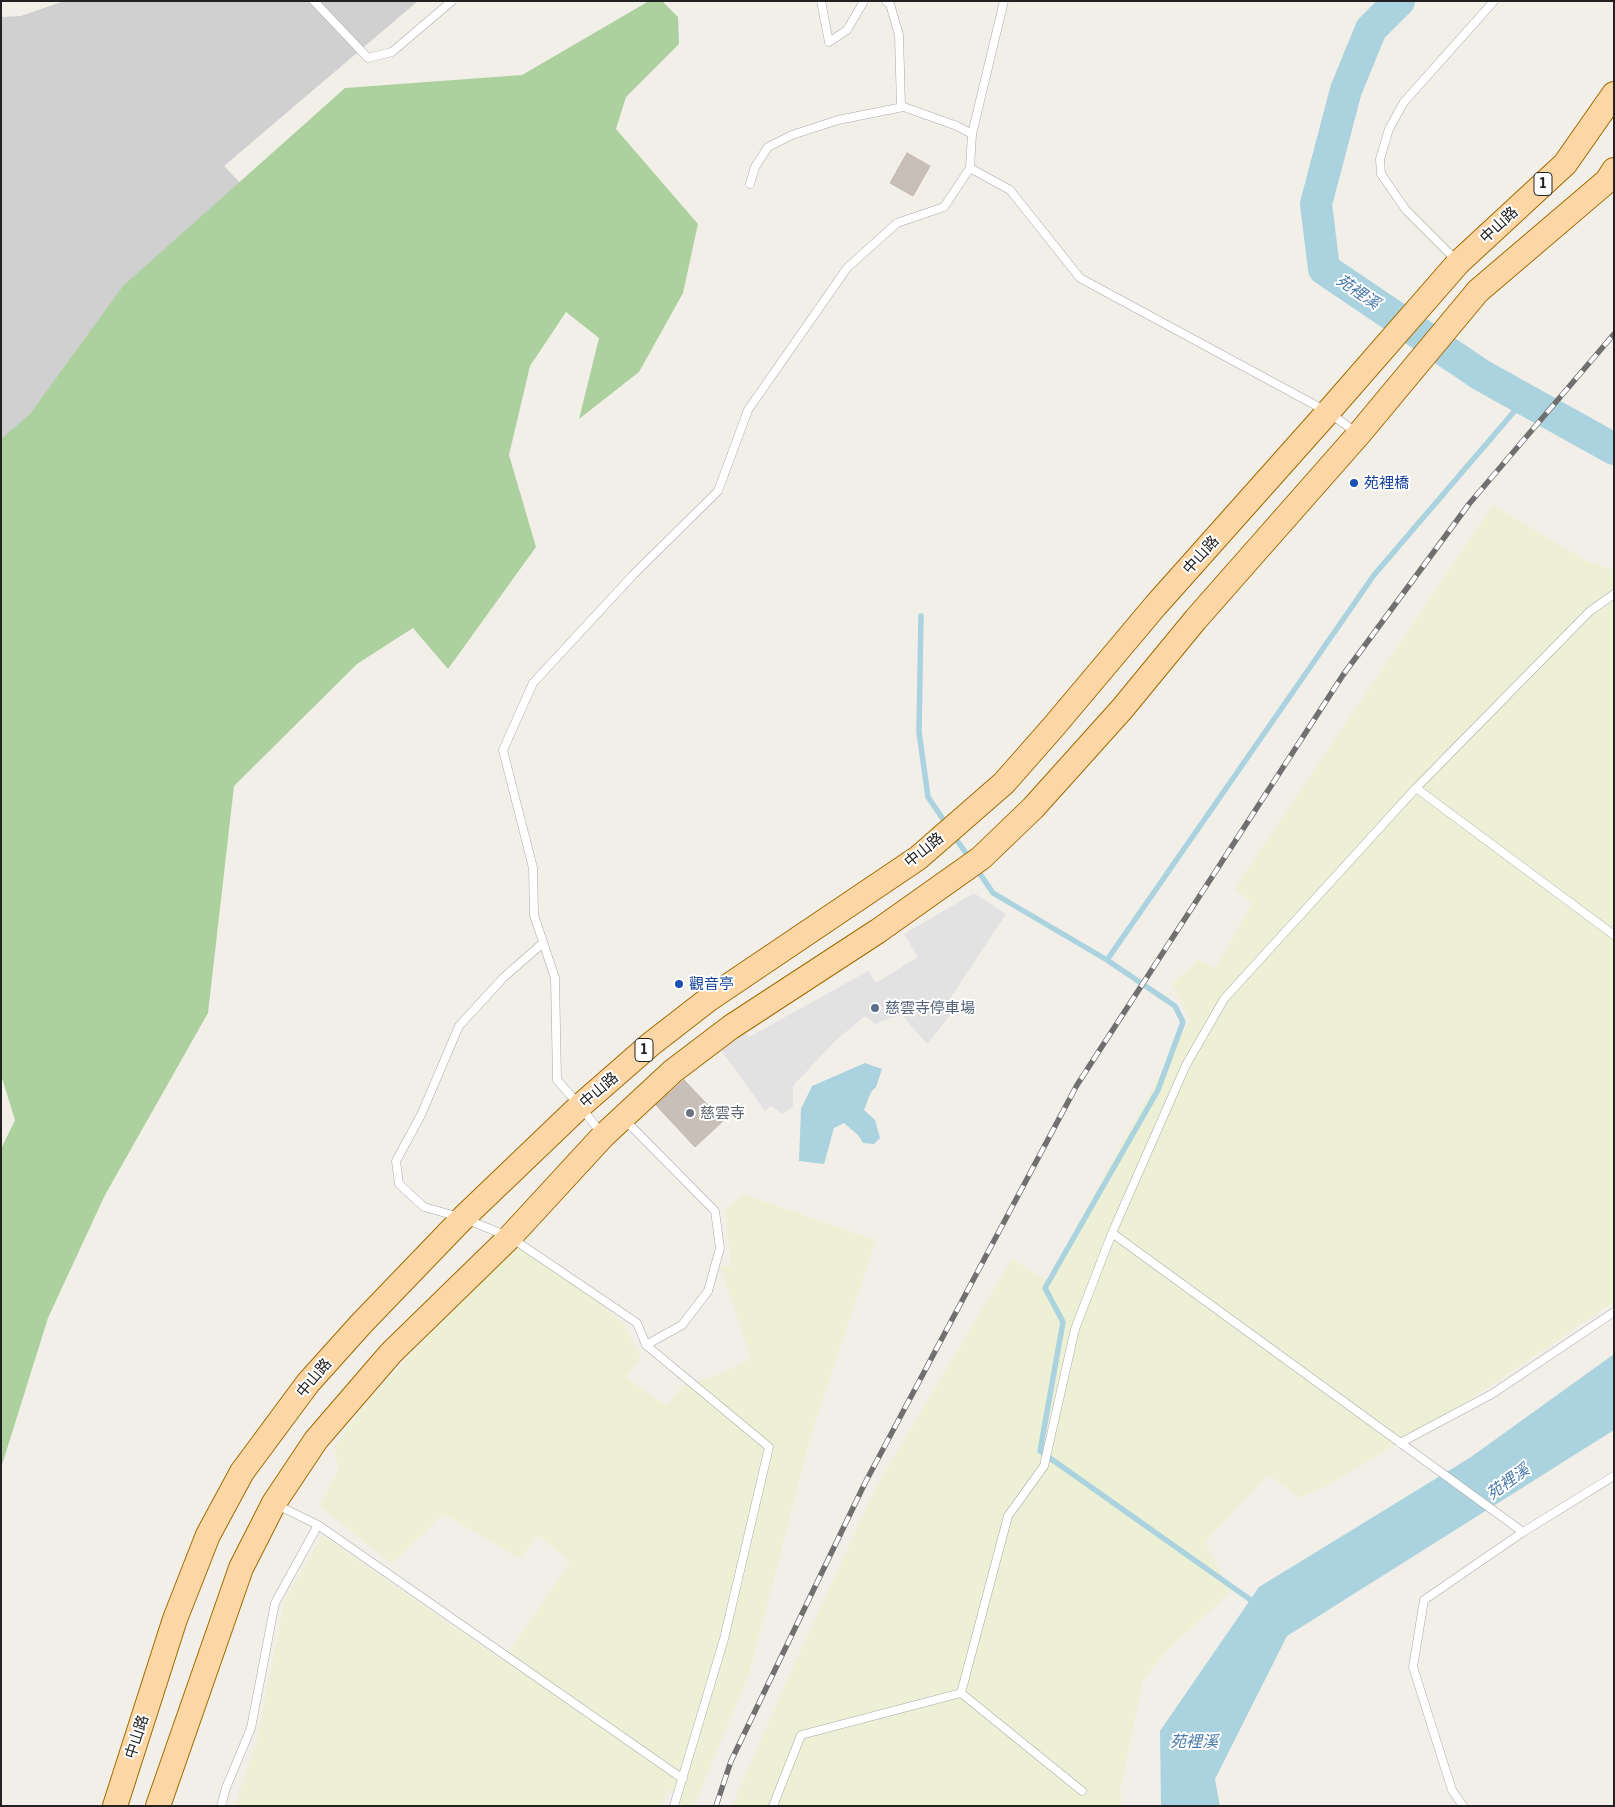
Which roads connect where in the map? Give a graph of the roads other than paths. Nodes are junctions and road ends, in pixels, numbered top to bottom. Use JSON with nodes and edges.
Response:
{"nodes":[{"id":1,"x":314,"y":1,"type":"edge"},
{"id":2,"x":452,"y":1,"type":"edge"},
{"id":3,"x":821,"y":1,"type":"edge"},
{"id":4,"x":864,"y":1,"type":"edge"},
{"id":5,"x":886,"y":1,"type":"edge"},
{"id":6,"x":1004,"y":1,"type":"edge"},
{"id":7,"x":1494,"y":1,"type":"edge"},
{"id":8,"x":1614,"y":94,"type":"edge"},
{"id":9,"x":903,"y":107,"type":"junction"},
{"id":10,"x":972,"y":134,"type":"junction"},
{"id":11,"x":970,"y":168,"type":"junction"},
{"id":12,"x":1614,"y":170,"type":"edge"},
{"id":13,"x":750,"y":184,"type":"dead end"},
{"id":14,"x":1458,"y":263,"type":"junction"},
{"id":15,"x":1328,"y":412,"type":"junction"},
{"id":16,"x":1359,"y":434,"type":"junction"},
{"id":17,"x":1614,"y":594,"type":"edge"},
{"id":18,"x":1416,"y":788,"type":"junction"},
{"id":19,"x":1614,"y":935,"type":"edge"},
{"id":20,"x":543,"y":943,"type":"junction"},
{"id":21,"x":709,"y":999,"type":"junction"},
{"id":22,"x":731,"y":1026,"type":"junction"},
{"id":23,"x":580,"y":1106,"type":"junction"},
{"id":24,"x":623,"y":1118,"type":"junction"},
{"id":25,"x":603,"y":1136,"type":"junction"},
{"id":26,"x":463,"y":1218,"type":"junction"},
{"id":27,"x":1112,"y":1233,"type":"junction"},
{"id":28,"x":510,"y":1237,"type":"junction"},
{"id":29,"x":1614,"y":1312,"type":"edge"},
{"id":30,"x":646,"y":1346,"type":"junction"},
{"id":31,"x":1403,"y":1445,"type":"junction"},
{"id":32,"x":1614,"y":1476,"type":"edge"},
{"id":33,"x":274,"y":1503,"type":"junction"},
{"id":34,"x":318,"y":1525,"type":"junction"},
{"id":35,"x":1523,"y":1532,"type":"junction"},
{"id":36,"x":961,"y":1693,"type":"junction"},
{"id":37,"x":683,"y":1779,"type":"junction"},
{"id":38,"x":1082,"y":1791,"type":"dead end"},
{"id":39,"x":115,"y":1806,"type":"edge"},
{"id":40,"x":158,"y":1806,"type":"edge"},
{"id":41,"x":221,"y":1806,"type":"edge"},
{"id":42,"x":674,"y":1806,"type":"edge"},
{"id":43,"x":773,"y":1806,"type":"edge"},
{"id":44,"x":1463,"y":1806,"type":"edge"}],
"edges":[{"from":1,"to":2,"type":"lane"},
{"from":3,"to":4,"type":"lane"},
{"from":5,"to":9,"type":"lane"},
{"from":6,"to":10,"type":"lane"},
{"from":7,"to":14,"type":"lane"},
{"from":8,"to":14,"type":"main road","name":"中山路","number":"1"},
{"from":9,"to":10,"type":"lane"},
{"from":9,"to":13,"type":"lane"},
{"from":10,"to":11,"type":"lane"},
{"from":11,"to":15,"type":"lane"},
{"from":11,"to":20,"type":"lane"},
{"from":12,"to":16,"type":"main road","number":"1"},
{"from":14,"to":15,"type":"main road","number":"1"},
{"from":15,"to":16,"type":"lane"},
{"from":15,"to":21,"type":"main road","name":"中山路","number":"1"},
{"from":16,"to":22,"type":"main road","number":"1"},
{"from":17,"to":18,"type":"lane"},
{"from":18,"to":19,"type":"lane"},
{"from":18,"to":27,"type":"lane"},
{"from":20,"to":23,"type":"lane"},
{"from":20,"to":26,"type":"lane"},
{"from":21,"to":22,"type":"main road"},
{"from":21,"to":23,"type":"main road","name":"中山路","number":"1"},
{"from":22,"to":24,"type":"main road","number":"1"},
{"from":23,"to":25,"type":"lane"},
{"from":23,"to":26,"type":"main road","name":"中山路","number":"1"},
{"from":24,"to":25,"type":"main road","number":"1"},
{"from":24,"to":30,"type":"lane"},
{"from":25,"to":28,"type":"main road","number":"1"},
{"from":26,"to":28,"type":"lane"},
{"from":26,"to":39,"type":"main road","name":"中山路","number":"1"},
{"from":27,"to":31,"type":"lane"},
{"from":27,"to":36,"type":"lane"},
{"from":28,"to":30,"type":"lane"},
{"from":28,"to":33,"type":"main road","number":"1"},
{"from":29,"to":31,"type":"lane"},
{"from":30,"to":37,"type":"lane"},
{"from":31,"to":35,"type":"lane"},
{"from":32,"to":35,"type":"lane"},
{"from":33,"to":34,"type":"lane"},
{"from":33,"to":40,"type":"main road","number":"1"},
{"from":34,"to":37,"type":"lane"},
{"from":34,"to":41,"type":"lane"},
{"from":35,"to":44,"type":"lane"},
{"from":36,"to":38,"type":"lane"},
{"from":36,"to":43,"type":"lane"},
{"from":37,"to":42,"type":"lane"}]}
